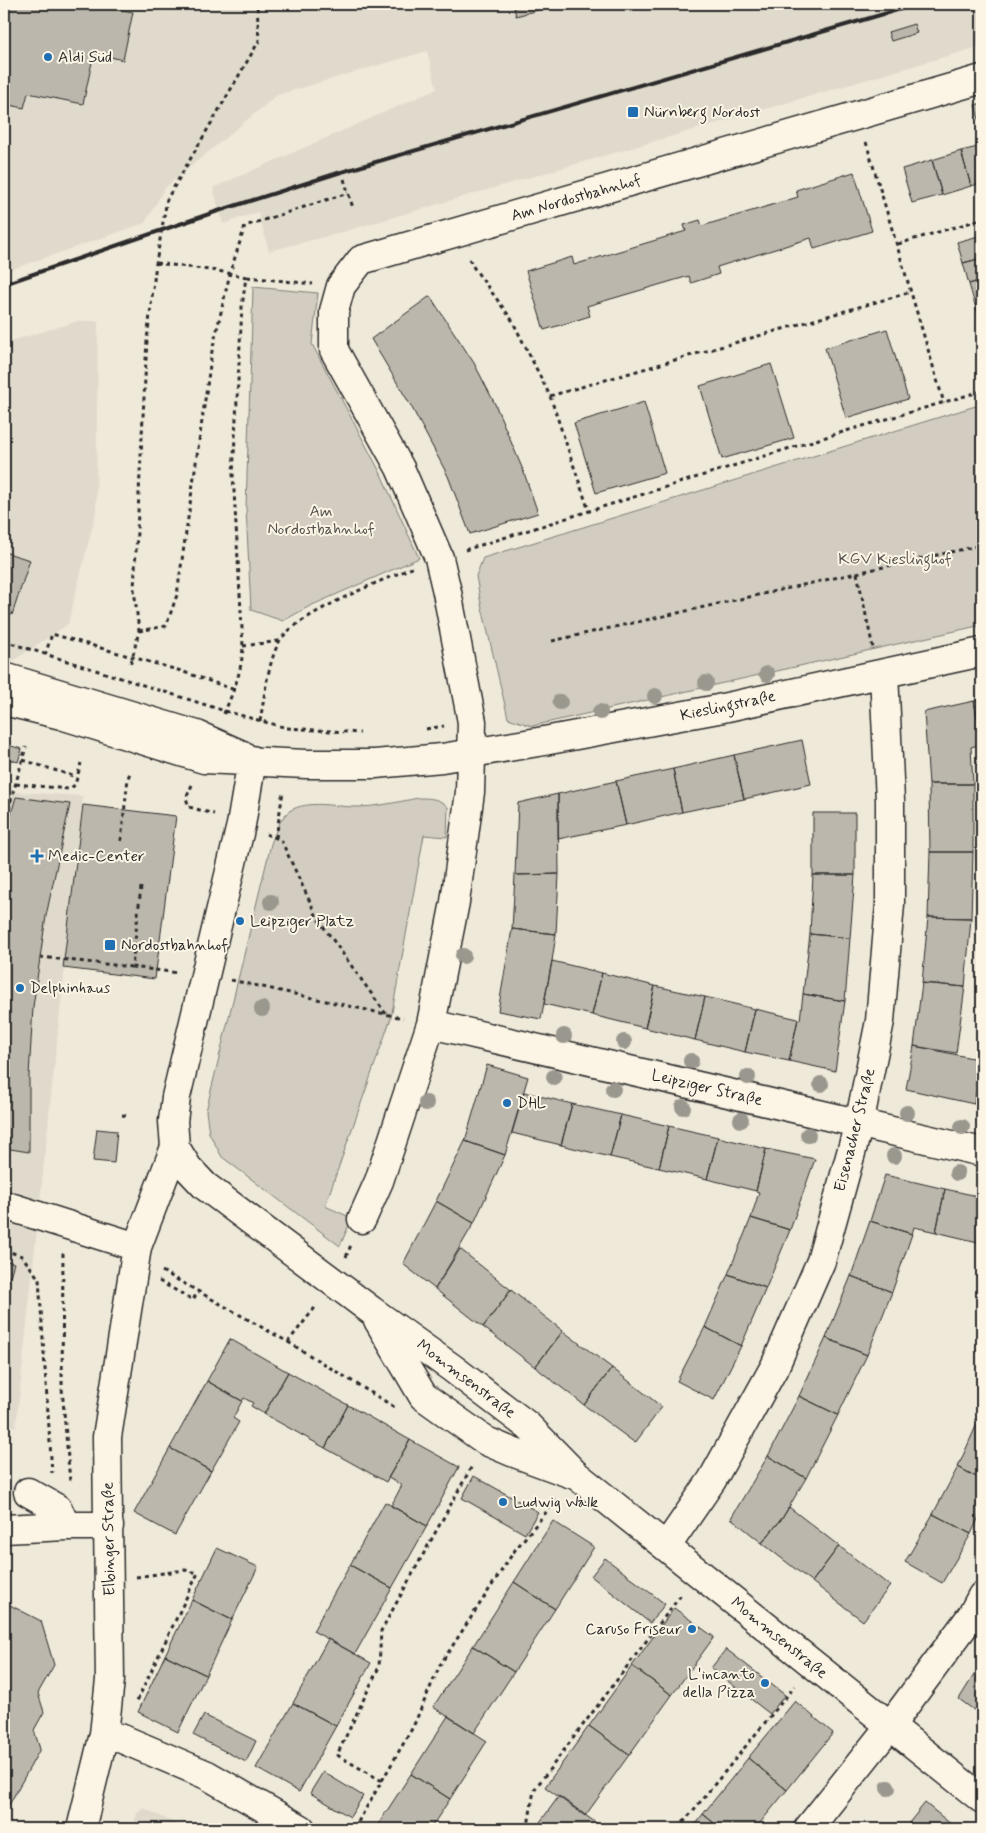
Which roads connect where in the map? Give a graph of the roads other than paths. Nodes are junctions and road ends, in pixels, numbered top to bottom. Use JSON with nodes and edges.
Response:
{"nodes":[{"id":1,"x":982,"y":79,"type":"edge"},
{"id":2,"x":982,"y":652,"type":"edge"},
{"id":3,"x":884,"y":673,"type":"junction"},
{"id":4,"x":4,"y":677,"type":"edge"},
{"id":5,"x":4,"y":701,"type":"edge"},
{"id":6,"x":472,"y":753,"type":"junction"},
{"id":7,"x":252,"y":760,"type":"junction"},
{"id":8,"x":431,"y":1024,"type":"junction"},
{"id":9,"x":859,"y":1124,"type":"junction"},
{"id":10,"x":175,"y":1147,"type":"junction"},
{"id":11,"x":982,"y":1152,"type":"edge"},
{"id":12,"x":4,"y":1205,"type":"edge"},
{"id":13,"x":362,"y":1219,"type":"road end"},
{"id":14,"x":138,"y":1247,"type":"junction"},
{"id":15,"x":372,"y":1311,"type":"junction"},
{"id":16,"x":576,"y":1476,"type":"junction"},
{"id":17,"x":28,"y":1492,"type":"dead end"},
{"id":18,"x":62,"y":1518,"type":"junction"},
{"id":19,"x":109,"y":1526,"type":"junction"},
{"id":20,"x":4,"y":1530,"type":"edge"},
{"id":21,"x":666,"y":1547,"type":"junction"},
{"id":22,"x":982,"y":1596,"type":"edge"},
{"id":23,"x":890,"y":1726,"type":"junction"},
{"id":24,"x":112,"y":1736,"type":"junction"},
{"id":25,"x":982,"y":1799,"type":"edge"},
{"id":26,"x":82,"y":1829,"type":"edge"},
{"id":27,"x":301,"y":1829,"type":"edge"},
{"id":28,"x":808,"y":1829,"type":"edge"}],
"edges":[{"from":1,"to":6,"type":"street","name":"Am Nordostbahnhof"},
{"from":2,"to":3,"type":"street","name":"Kieslingstraße"},
{"from":3,"to":6,"type":"street","name":"Kieslingstraße"},
{"from":3,"to":9,"type":"street","name":"Eisenacher Straße"},
{"from":4,"to":7,"type":"street"},
{"from":5,"to":7,"type":"street"},
{"from":6,"to":7,"type":"street"},
{"from":6,"to":8,"type":"street"},
{"from":7,"to":10,"type":"street"},
{"from":8,"to":9,"type":"street","name":"Leipziger Straße"},
{"from":8,"to":13,"type":"street"},
{"from":9,"to":11,"type":"street","name":"Leipziger Straße"},
{"from":9,"to":21,"type":"street","name":"Eisenacher Straße"},
{"from":10,"to":14,"type":"street"},
{"from":10,"to":15,"type":"street","name":"Mommsenstraße"},
{"from":12,"to":14,"type":"street"},
{"from":14,"to":19,"type":"street","name":"Elbinger Straße"},
{"from":15,"to":16,"type":"street","name":"Mommsenstraße"},
{"from":15,"to":16,"type":"street","name":"Mommsenstraße"},
{"from":16,"to":21,"type":"street","name":"Mommsenstraße"},
{"from":17,"to":18,"type":"street"},
{"from":18,"to":19,"type":"street"},
{"from":18,"to":20,"type":"street"},
{"from":19,"to":24,"type":"street","name":"Elbinger Straße"},
{"from":21,"to":23,"type":"street","name":"Mommsenstraße"},
{"from":22,"to":23,"type":"street"},
{"from":23,"to":25,"type":"street","name":"Mommsenstraße"},
{"from":23,"to":28,"type":"street"},
{"from":24,"to":26,"type":"street","name":"Elbinger Straße"},
{"from":24,"to":27,"type":"street"}]}
